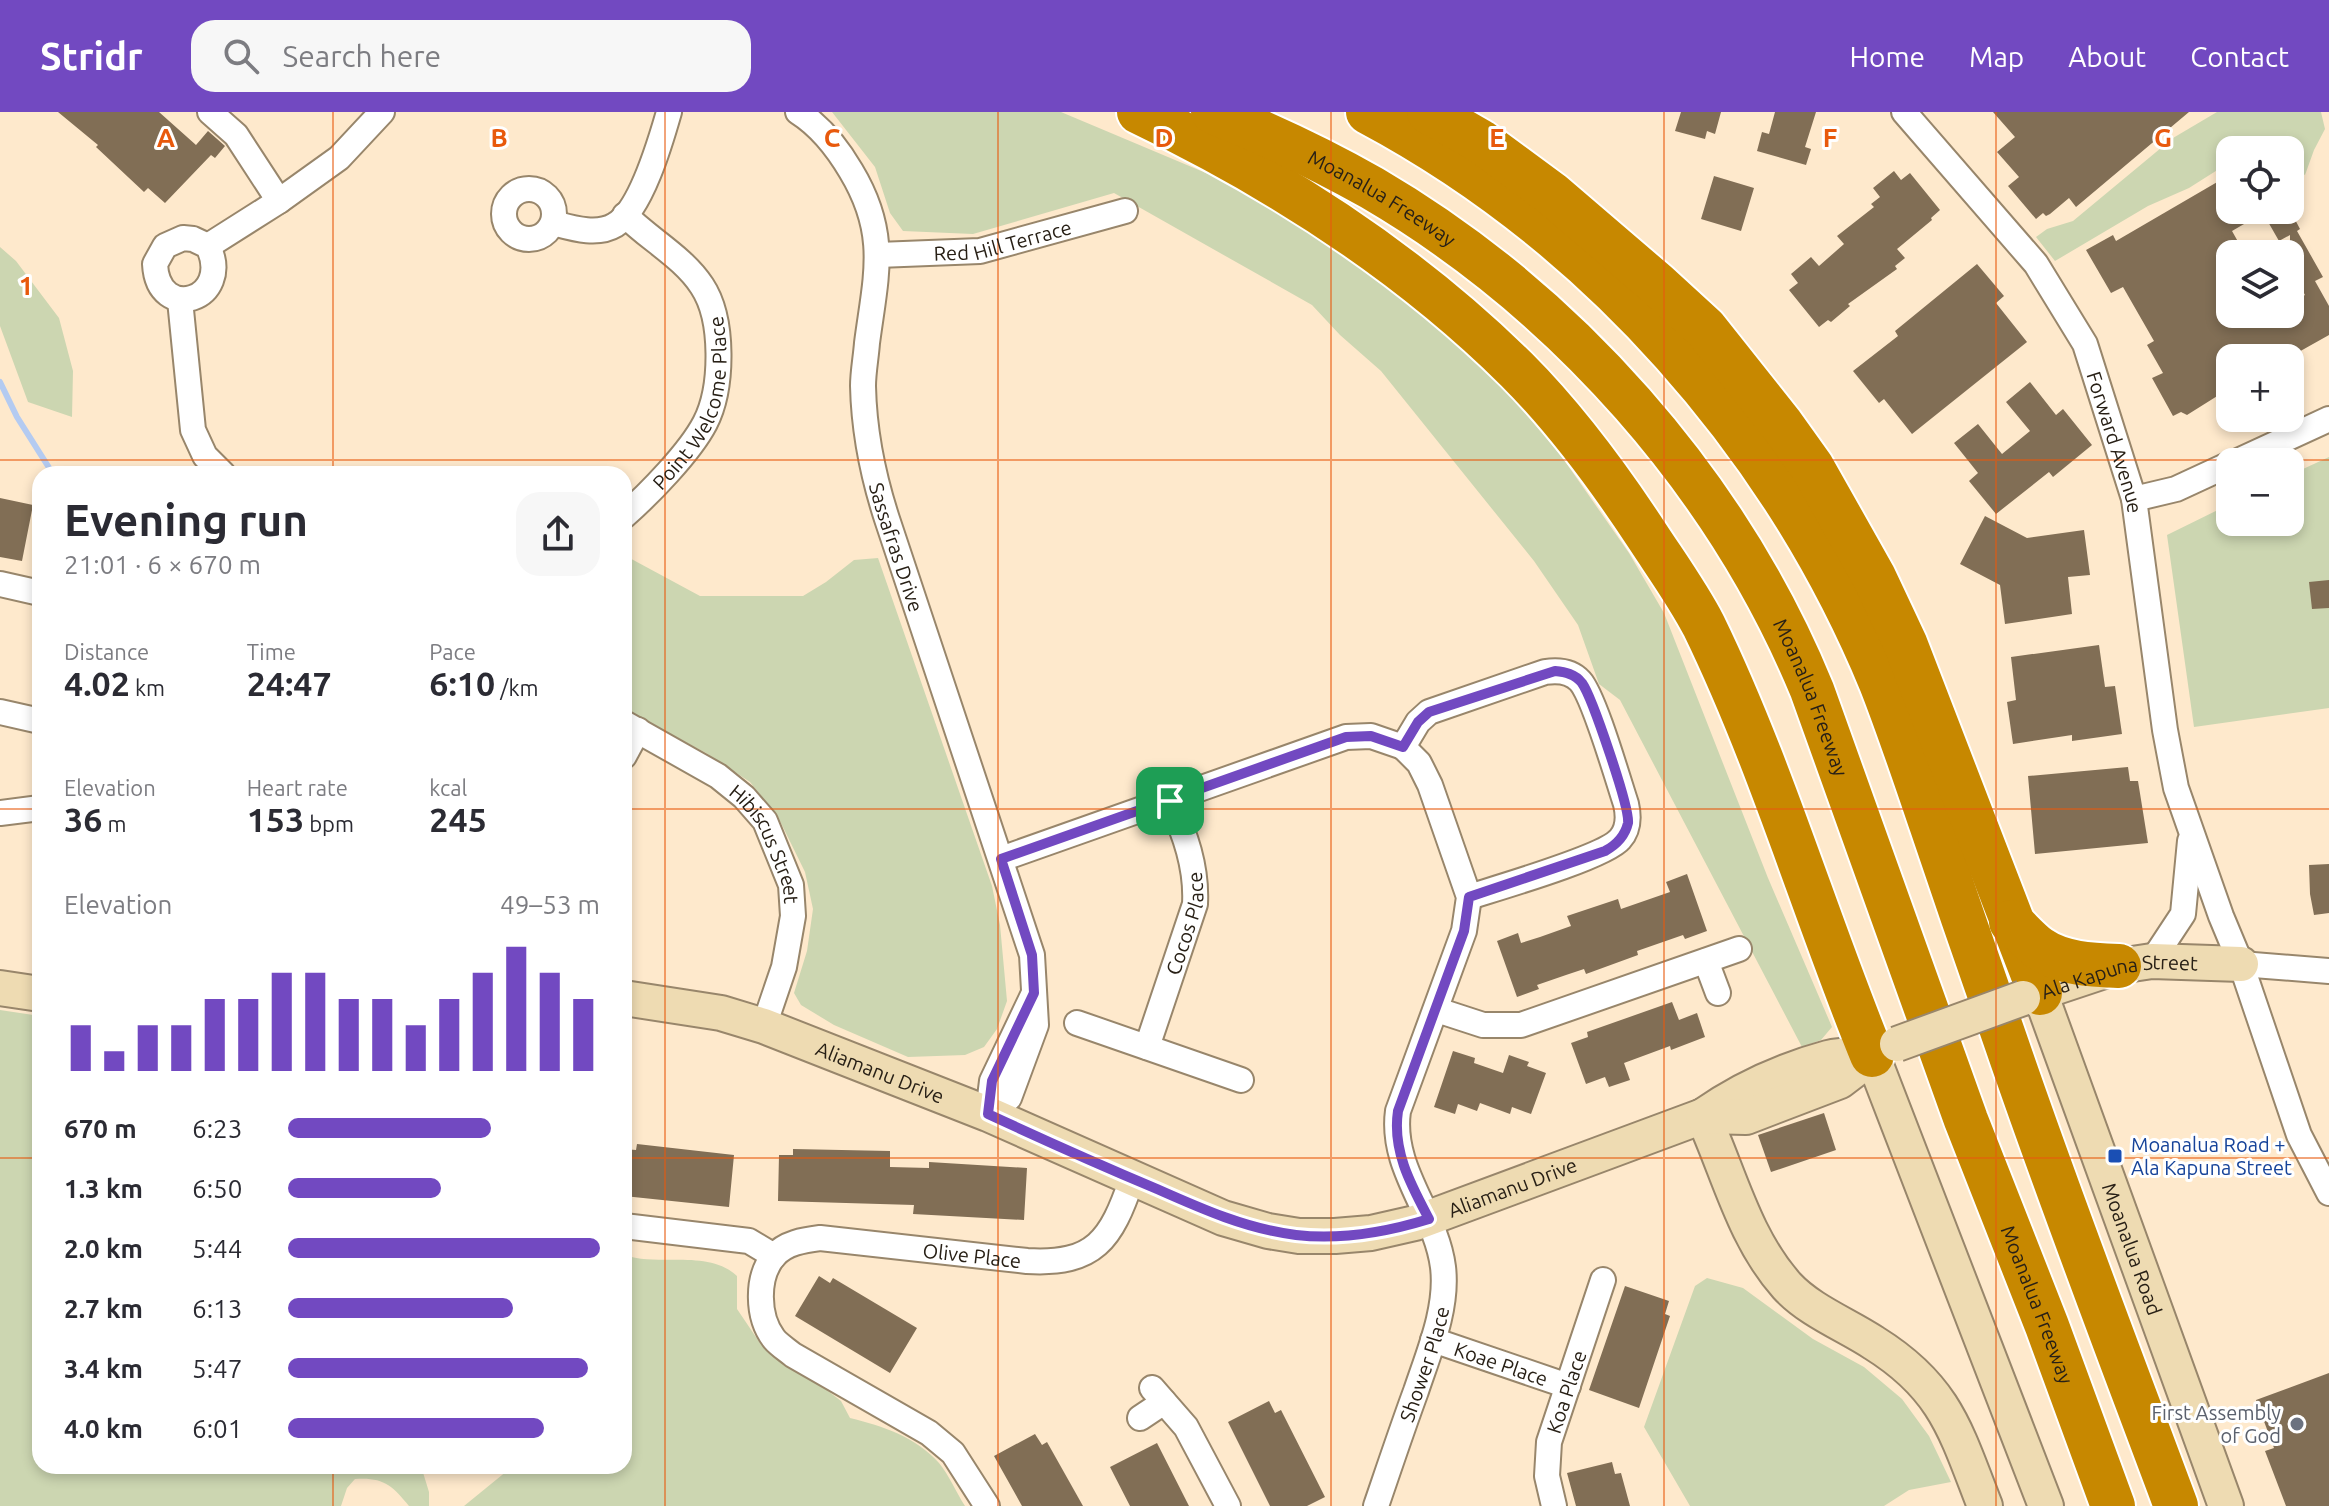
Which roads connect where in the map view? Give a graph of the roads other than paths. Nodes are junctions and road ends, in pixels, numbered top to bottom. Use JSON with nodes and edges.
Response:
{"nodes":[{"id":1,"x":210,"y":112,"type":"edge"},
{"id":2,"x":382,"y":112,"type":"edge"},
{"id":3,"x":669,"y":112,"type":"edge"},
{"id":4,"x":798,"y":112,"type":"edge"},
{"id":5,"x":1139,"y":112,"type":"edge"},
{"id":6,"x":1213,"y":112,"type":"edge"},
{"id":7,"x":1368,"y":112,"type":"edge"},
{"id":8,"x":1429,"y":112,"type":"edge"},
{"id":9,"x":1904,"y":112,"type":"edge"},
{"id":10,"x":279,"y":201,"type":"junction"},
{"id":11,"x":1125,"y":211,"type":"dead end"},
{"id":12,"x":625,"y":215,"type":"junction"},
{"id":13,"x":553,"y":223,"type":"dead end"},
{"id":14,"x":208,"y":246,"type":"junction"},
{"id":15,"x":878,"y":255,"type":"junction"},
{"id":16,"x":180,"y":300,"type":"junction"},
{"id":17,"x":2329,"y":419,"type":"edge"},
{"id":18,"x":2266,"y":448,"type":"edge"},
{"id":19,"x":215,"y":466,"type":"edge"},
{"id":20,"x":2216,"y":470,"type":"edge"},
{"id":21,"x":2134,"y":499,"type":"junction"},
{"id":22,"x":632,"y":508,"type":"edge"},
{"id":23,"x":0,"y":584,"type":"edge"},
{"id":24,"x":32,"y":589,"type":"edge"},
{"id":25,"x":0,"y":712,"type":"edge"},
{"id":26,"x":32,"y":719,"type":"edge"},
{"id":27,"x":632,"y":727,"type":"edge"},
{"id":28,"x":1403,"y":747,"type":"junction"},
{"id":29,"x":1170,"y":801,"type":"junction"},
{"id":30,"x":32,"y":809,"type":"edge"},
{"id":31,"x":0,"y":813,"type":"edge"},
{"id":32,"x":2190,"y":831,"type":"junction"},
{"id":33,"x":1001,"y":859,"type":"junction"},
{"id":34,"x":1469,"y":897,"type":"junction"},
{"id":35,"x":2010,"y":921,"type":"junction"},
{"id":36,"x":1739,"y":949,"type":"dead end"},
{"id":37,"x":1706,"y":961,"type":"junction"},
{"id":38,"x":2136,"y":963,"type":"junction"},
{"id":39,"x":2241,"y":964,"type":"junction"},
{"id":40,"x":2329,"y":971,"type":"edge"},
{"id":41,"x":0,"y":988,"type":"edge"},
{"id":42,"x":32,"y":993,"type":"edge"},
{"id":43,"x":1718,"y":993,"type":"dead end"},
{"id":44,"x":2032,"y":995,"type":"junction"},
{"id":45,"x":632,"y":999,"type":"edge"},
{"id":46,"x":1437,"y":1010,"type":"junction"},
{"id":47,"x":1077,"y":1023,"type":"dead end"},
{"id":48,"x":764,"y":1026,"type":"junction"},
{"id":49,"x":1147,"y":1047,"type":"junction"},
{"id":50,"x":1884,"y":1050,"type":"junction"},
{"id":51,"x":1241,"y":1080,"type":"dead end"},
{"id":52,"x":988,"y":1114,"type":"junction"},
{"id":53,"x":1703,"y":1116,"type":"junction"},
{"id":54,"x":1132,"y":1179,"type":"junction"},
{"id":55,"x":2329,"y":1193,"type":"edge"},
{"id":56,"x":1429,"y":1219,"type":"junction"},
{"id":57,"x":632,"y":1227,"type":"edge"},
{"id":58,"x":774,"y":1256,"type":"junction"},
{"id":59,"x":1603,"y":1280,"type":"dead end"},
{"id":60,"x":1433,"y":1340,"type":"junction"},
{"id":61,"x":1568,"y":1386,"type":"junction"},
{"id":62,"x":1140,"y":1418,"type":"dead end"},
{"id":63,"x":987,"y":1506,"type":"edge"},
{"id":64,"x":1228,"y":1506,"type":"edge"},
{"id":65,"x":1376,"y":1506,"type":"edge"},
{"id":66,"x":1554,"y":1506,"type":"edge"},
{"id":67,"x":1985,"y":1506,"type":"edge"},
{"id":68,"x":2046,"y":1506,"type":"edge"},
{"id":69,"x":2113,"y":1506,"type":"edge"},
{"id":70,"x":2176,"y":1506,"type":"edge"},
{"id":71,"x":2226,"y":1506,"type":"edge"}],
"edges":[{"from":1,"to":10,"type":"street"},
{"from":2,"to":10,"type":"street"},
{"from":3,"to":12,"type":"street"},
{"from":4,"to":15,"type":"street","name":"Sassafras Drive"},
{"from":5,"to":50,"type":"highway"},
{"from":6,"to":69,"type":"highway","name":"Moanalua Freeway"},
{"from":7,"to":70,"type":"highway"},
{"from":8,"to":35,"type":"highway"},
{"from":9,"to":21,"type":"street","name":"Forward Avenue"},
{"from":10,"to":14,"type":"street"},
{"from":11,"to":15,"type":"street","name":"Red Hill Terrace"},
{"from":12,"to":13,"type":"street"},
{"from":12,"to":22,"type":"street","name":"Point Welcome Place"},
{"from":14,"to":16,"type":"street"},
{"from":14,"to":16,"type":"street"},
{"from":15,"to":33,"type":"street","name":"Sassafras Drive"},
{"from":16,"to":19,"type":"street"},
{"from":17,"to":18,"type":"street"},
{"from":20,"to":21,"type":"street"},
{"from":21,"to":32,"type":"street","name":"Forward Avenue"},
{"from":23,"to":24,"type":"street"},
{"from":25,"to":26,"type":"street"},
{"from":27,"to":48,"type":"street","name":"Hibiscus Street"},
{"from":28,"to":29,"type":"street"},
{"from":28,"to":34,"type":"street"},
{"from":28,"to":34,"type":"street"},
{"from":29,"to":33,"type":"street"},
{"from":29,"to":49,"type":"street","name":"Cocos Place"},
{"from":30,"to":31,"type":"street"},
{"from":32,"to":38,"type":"street","name":"Forward Avenue"},
{"from":32,"to":39,"type":"street","name":"Forward Avenue"},
{"from":33,"to":52,"type":"street","name":"Sassafras Drive"},
{"from":34,"to":46,"type":"street","name":"Shower Place"},
{"from":35,"to":38,"type":"highway"},
{"from":35,"to":44,"type":"highway"},
{"from":36,"to":37,"type":"street"},
{"from":37,"to":43,"type":"street"},
{"from":37,"to":46,"type":"street"},
{"from":38,"to":39,"type":"street","name":"Ala Kapuna Street"},
{"from":38,"to":44,"type":"street","name":"Ala Kapuna Street"},
{"from":39,"to":40,"type":"street","name":"Ala Kapuna Street"},
{"from":39,"to":55,"type":"street","name":"Forward Avenue"},
{"from":41,"to":42,"type":"street"},
{"from":44,"to":50,"type":"street","name":"Ala Kapuna Street","bridge":true},
{"from":44,"to":71,"type":"street","name":"Moanalua Road"},
{"from":45,"to":48,"type":"street","name":"Aliamanu Drive"},
{"from":46,"to":56,"type":"street","name":"Shower Place"},
{"from":47,"to":49,"type":"street"},
{"from":48,"to":52,"type":"street","name":"Aliamanu Drive"},
{"from":49,"to":51,"type":"street"},
{"from":50,"to":53,"type":"street","name":"Ala Kapuna Street"},
{"from":50,"to":68,"type":"street"},
{"from":52,"to":54,"type":"street","name":"Aliamanu Drive"},
{"from":53,"to":56,"type":"street","name":"Aliamanu Drive"},
{"from":53,"to":67,"type":"street"},
{"from":54,"to":56,"type":"street","name":"Aliamanu Drive"},
{"from":54,"to":58,"type":"street","name":"Olive Place"},
{"from":56,"to":60,"type":"street","name":"Shower Place"},
{"from":57,"to":58,"type":"street"},
{"from":58,"to":63,"type":"street"},
{"from":59,"to":61,"type":"street","name":"Koa Place"},
{"from":60,"to":61,"type":"street","name":"Koae Place"},
{"from":60,"to":65,"type":"street","name":"Shower Place"},
{"from":61,"to":66,"type":"street","name":"Koa Place"},
{"from":62,"to":64,"type":"street"}]}
